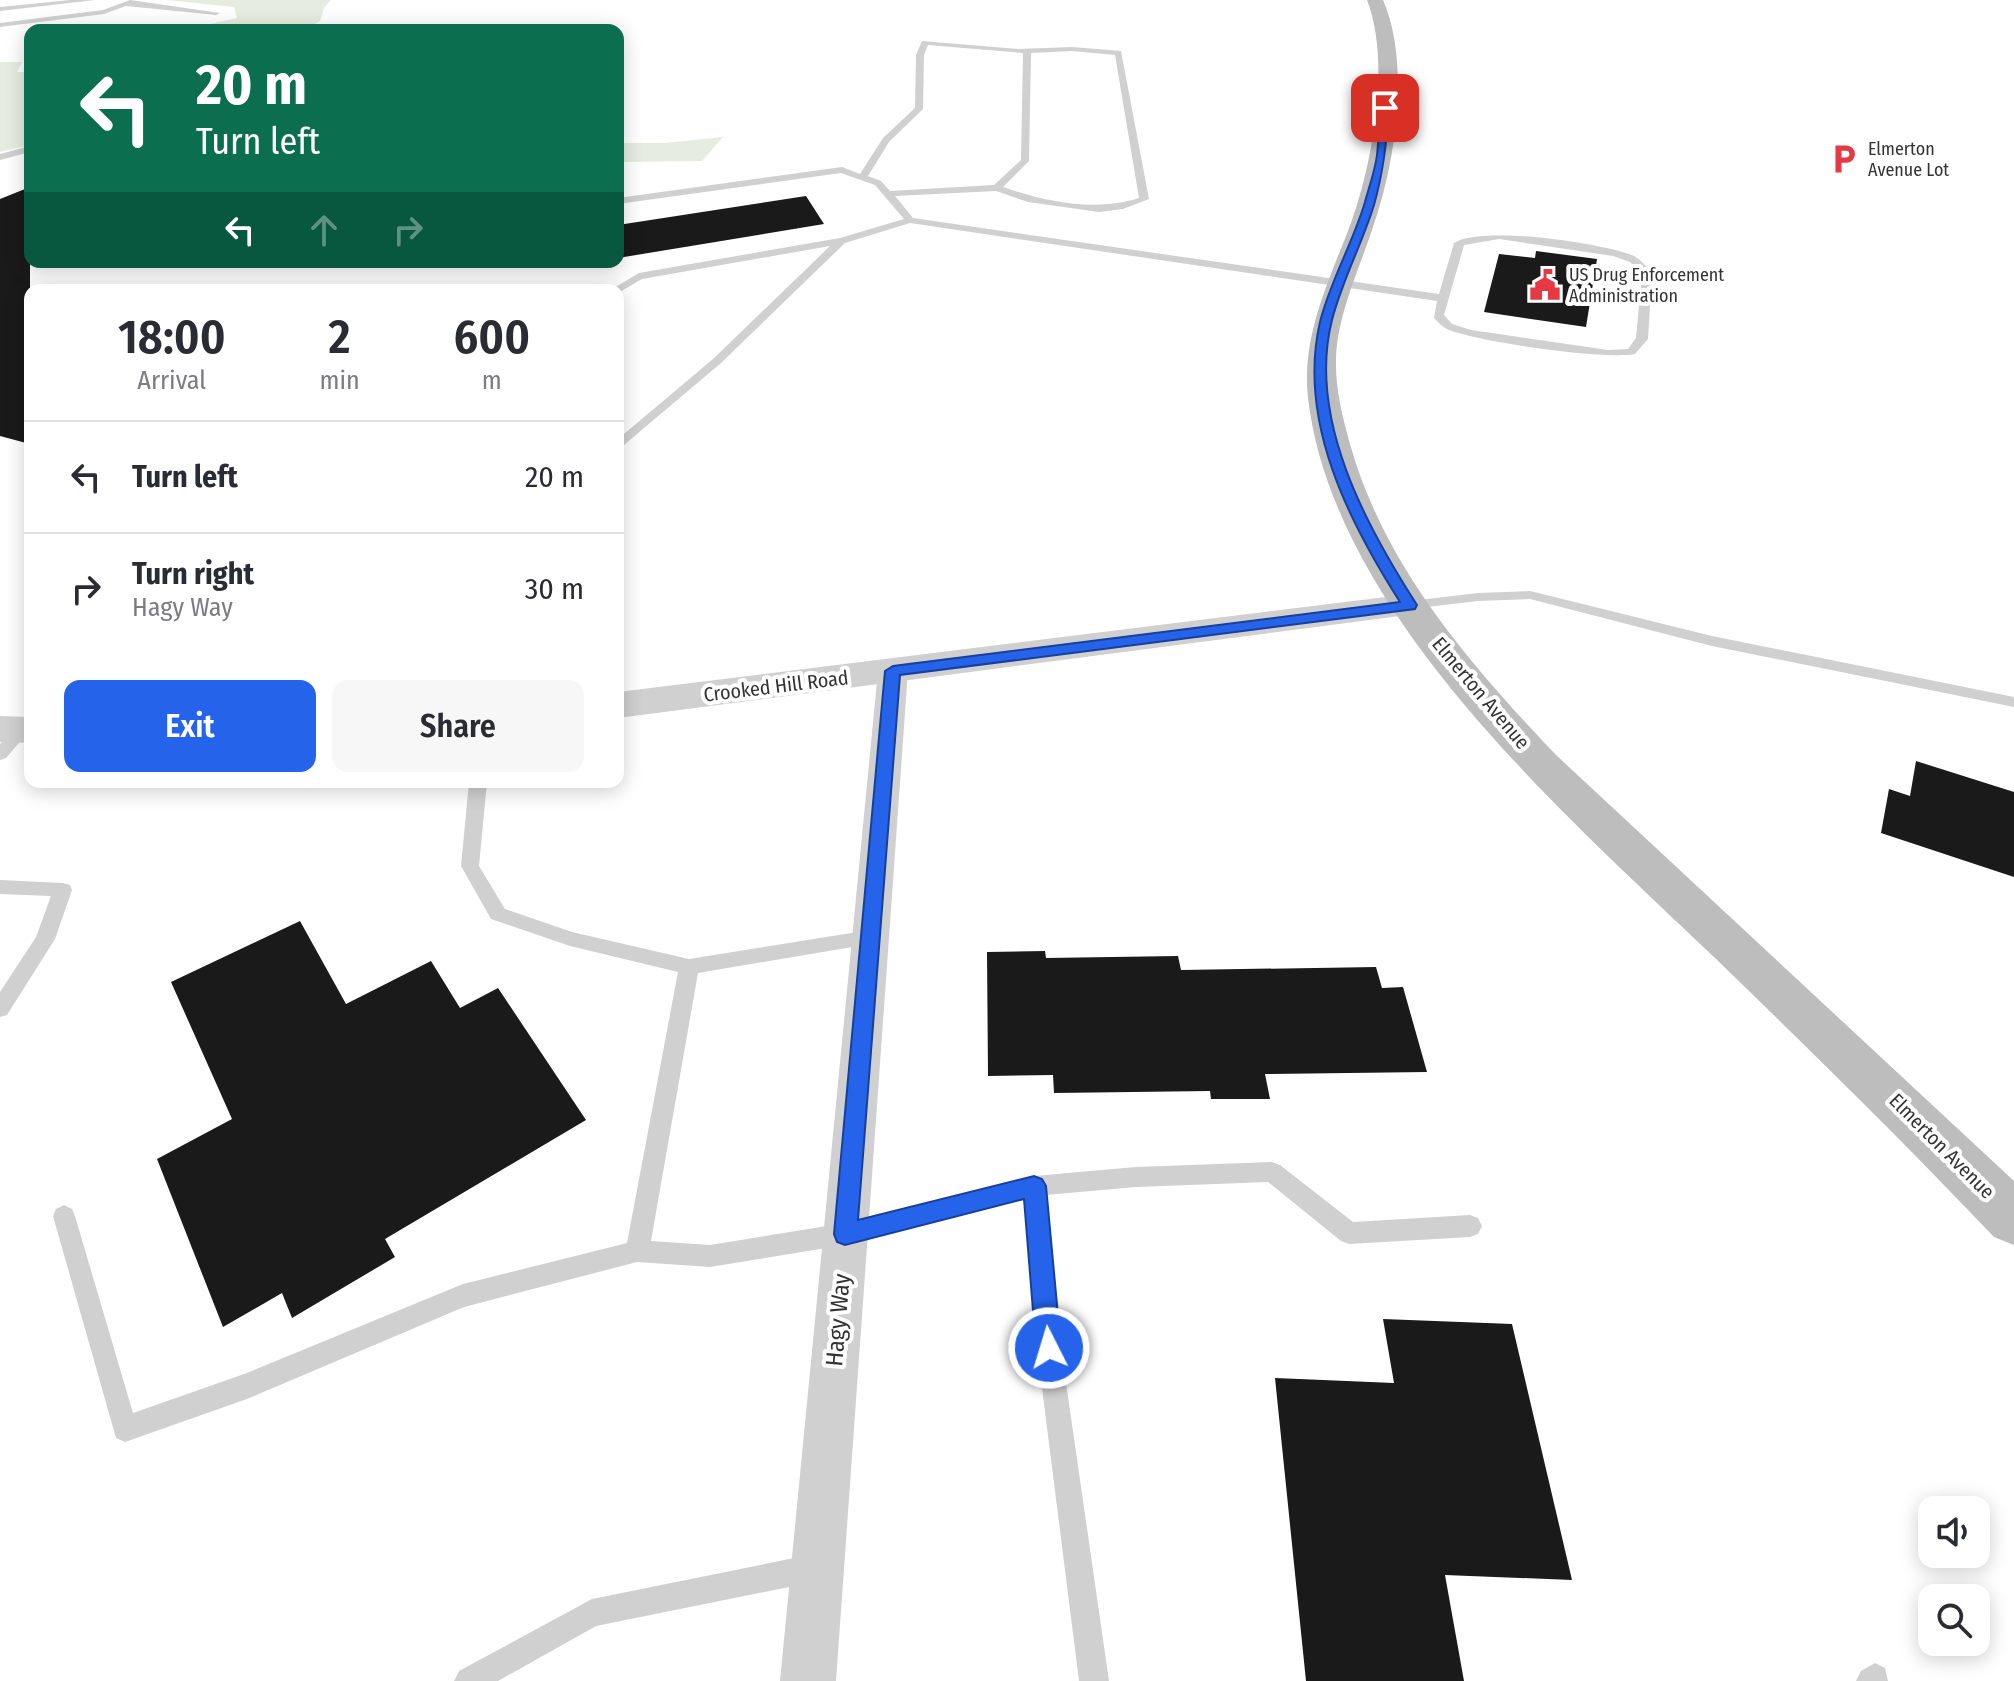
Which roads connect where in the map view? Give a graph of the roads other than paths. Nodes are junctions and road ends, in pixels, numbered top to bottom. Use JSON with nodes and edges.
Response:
{"nodes":[{"id":1,"x":92,"y":0,"type":"edge"},
{"id":2,"x":136,"y":0,"type":"edge"},
{"id":3,"x":1375,"y":0,"type":"edge"},
{"id":4,"x":126,"y":4,"type":"junction"},
{"id":5,"x":0,"y":9,"type":"edge"},
{"id":6,"x":216,"y":13,"type":"dead end"},
{"id":7,"x":0,"y":25,"type":"edge"},
{"id":8,"x":1027,"y":50,"type":"junction"},
{"id":9,"x":24,"y":151,"type":"edge"},
{"id":10,"x":0,"y":157,"type":"edge"},
{"id":11,"x":863,"y":178,"type":"junction"},
{"id":12,"x":997,"y":188,"type":"junction"},
{"id":13,"x":887,"y":194,"type":"junction"},
{"id":14,"x":624,"y":200,"type":"edge"},
{"id":15,"x":910,"y":220,"type":"junction"},
{"id":16,"x":841,"y":241,"type":"junction"},
{"id":17,"x":1340,"y":283,"type":"junction"},
{"id":18,"x":624,"y":286,"type":"edge"},
{"id":19,"x":1442,"y":298,"type":"junction"},
{"id":20,"x":624,"y":441,"type":"edge"},
{"id":21,"x":1410,"y":605,"type":"junction"},
{"id":22,"x":893,"y":671,"type":"junction"},
{"id":23,"x":2014,"y":702,"type":"edge"},
{"id":24,"x":624,"y":704,"type":"edge"},
{"id":25,"x":477,"y":788,"type":"edge"},
{"id":26,"x":0,"y":887,"type":"edge"},
{"id":27,"x":870,"y":937,"type":"junction"},
{"id":28,"x":689,"y":967,"type":"junction"},
{"id":29,"x":0,"y":1009,"type":"edge"},
{"id":30,"x":1034,"y":1186,"type":"junction"},
{"id":31,"x":64,"y":1216,"type":"dead end"},
{"id":32,"x":2014,"y":1219,"type":"edge"},
{"id":33,"x":1470,"y":1226,"type":"dead end"},
{"id":34,"x":845,"y":1234,"type":"junction"},
{"id":35,"x":637,"y":1251,"type":"junction"},
{"id":36,"x":817,"y":1567,"type":"junction"},
{"id":37,"x":469,"y":1681,"type":"edge"},
{"id":38,"x":808,"y":1681,"type":"edge"},
{"id":39,"x":1094,"y":1681,"type":"edge"}],
"edges":[{"from":1,"to":5,"type":"lane"},
{"from":2,"to":4,"type":"lane"},
{"from":3,"to":17,"type":"main road","name":"Elmerton Avenue"},
{"from":4,"to":6,"type":"lane"},
{"from":4,"to":7,"type":"lane"},
{"from":8,"to":11,"type":"lane"},
{"from":8,"to":12,"type":"lane"},
{"from":8,"to":12,"type":"lane"},
{"from":9,"to":10,"type":"lane"},
{"from":11,"to":13,"type":"lane"},
{"from":11,"to":14,"type":"lane"},
{"from":12,"to":13,"type":"lane"},
{"from":13,"to":15,"type":"lane"},
{"from":15,"to":16,"type":"lane"},
{"from":15,"to":17,"type":"lane"},
{"from":16,"to":18,"type":"lane"},
{"from":16,"to":20,"type":"lane"},
{"from":17,"to":19,"type":"lane"},
{"from":17,"to":21,"type":"main road","name":"Elmerton Avenue"},
{"from":19,"to":19,"type":"lane"},
{"from":21,"to":22,"type":"street","name":"Crooked Hill Road"},
{"from":21,"to":23,"type":"lane"},
{"from":21,"to":32,"type":"main road","name":"Elmerton Avenue"},
{"from":22,"to":24,"type":"street","name":"Crooked Hill Road"},
{"from":22,"to":27,"type":"street","name":"Hagy Way"},
{"from":25,"to":28,"type":"lane"},
{"from":26,"to":29,"type":"lane"},
{"from":27,"to":28,"type":"lane"},
{"from":27,"to":34,"type":"street","name":"Hagy Way"},
{"from":28,"to":35,"type":"lane"},
{"from":30,"to":33,"type":"lane"},
{"from":30,"to":34,"type":"lane"},
{"from":30,"to":39,"type":"lane"},
{"from":31,"to":35,"type":"lane"},
{"from":34,"to":35,"type":"lane"},
{"from":34,"to":36,"type":"street","name":"Hagy Way"},
{"from":36,"to":37,"type":"lane"},
{"from":36,"to":38,"type":"street","name":"Hagy Way"}]}
